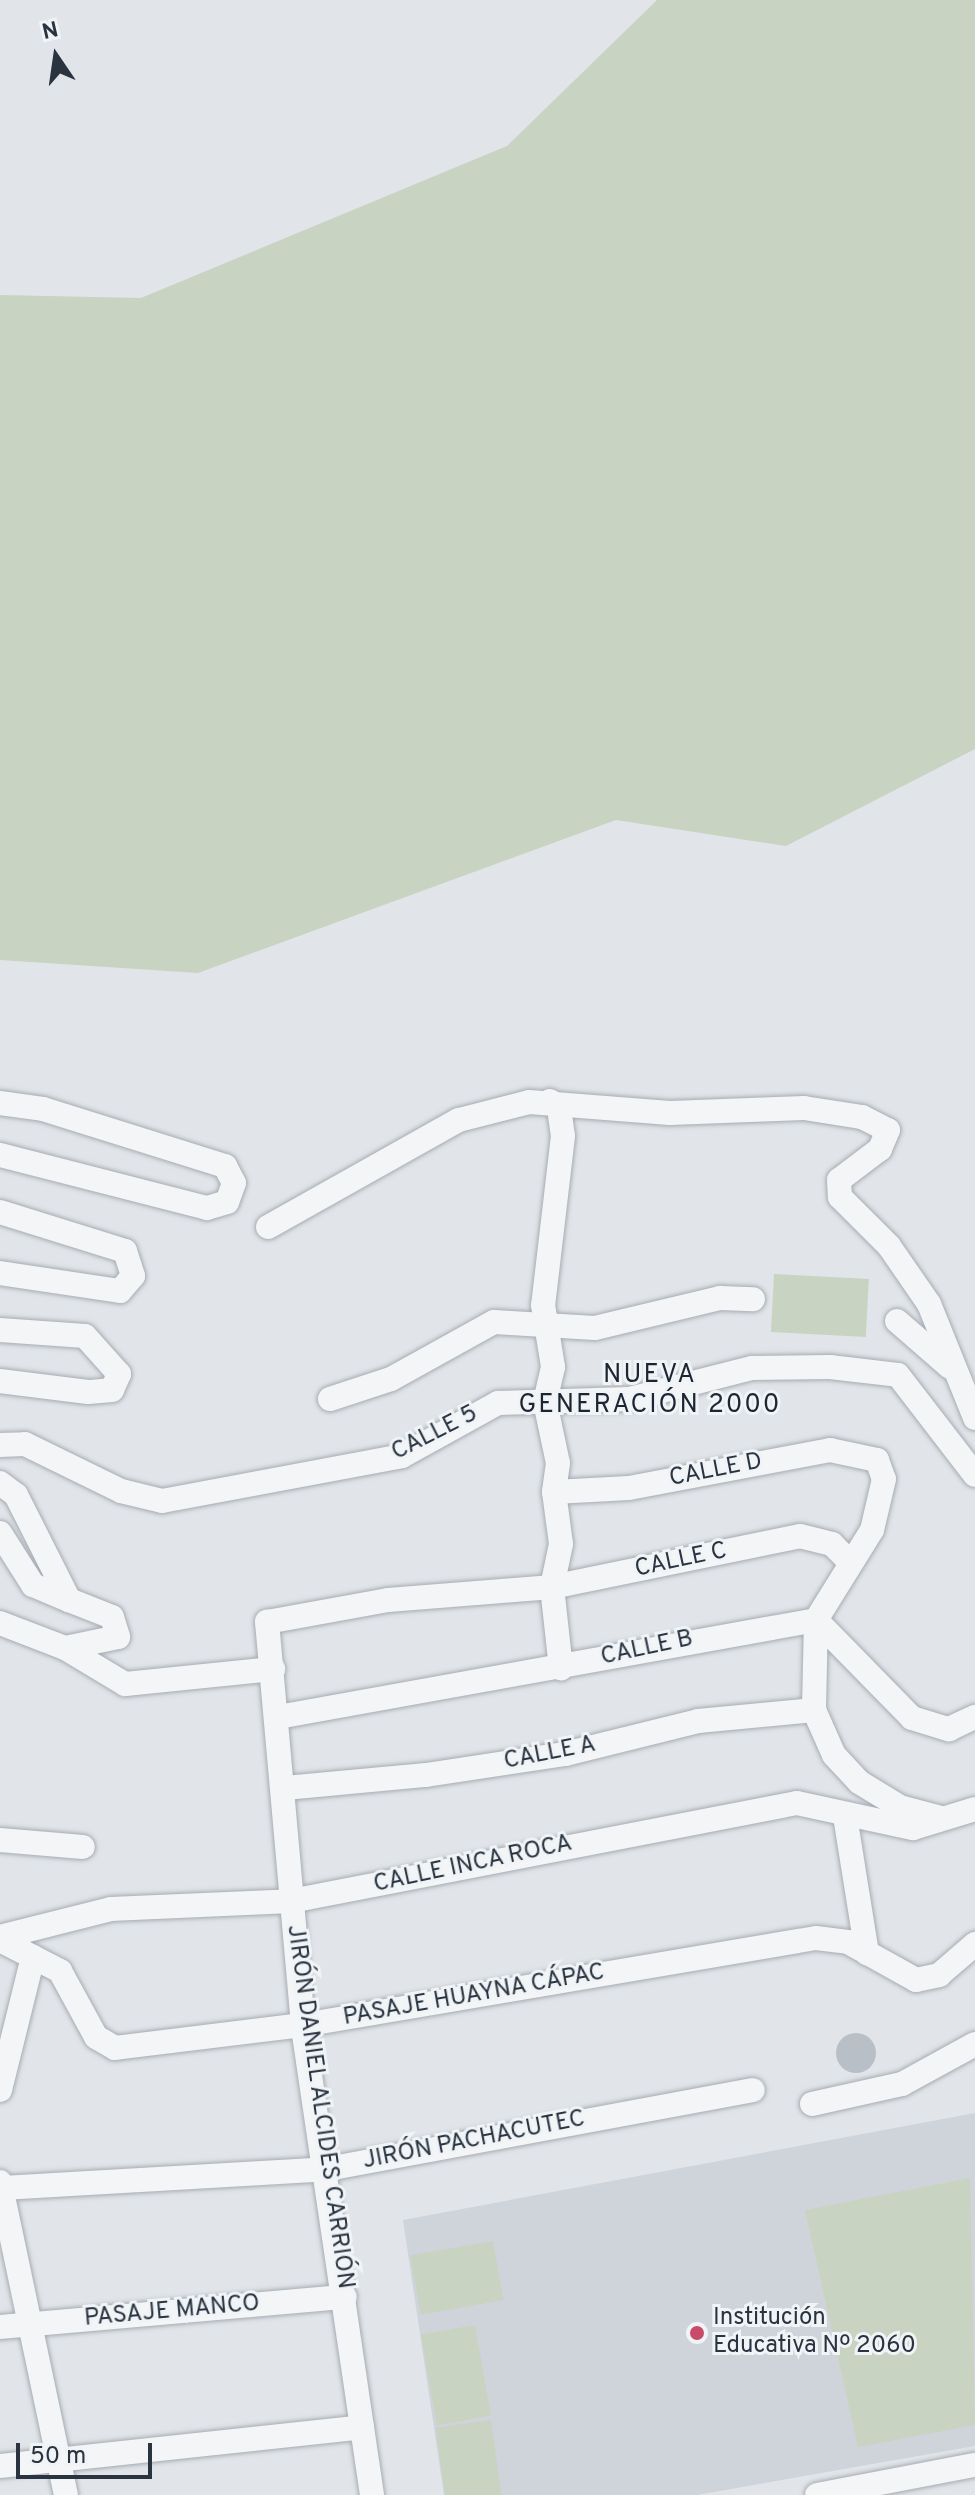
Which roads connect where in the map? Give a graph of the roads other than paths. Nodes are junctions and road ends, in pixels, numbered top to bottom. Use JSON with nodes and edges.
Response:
{"nodes":[{"id":1,"x":550,"y":1101,"type":"junction"},
{"id":2,"x":0,"y":1103,"type":"edge"},
{"id":3,"x":0,"y":1155,"type":"edge"},
{"id":4,"x":0,"y":1212,"type":"edge"},
{"id":5,"x":268,"y":1227,"type":"dead end"},
{"id":6,"x":0,"y":1273,"type":"edge"},
{"id":7,"x":753,"y":1299,"type":"dead end"},
{"id":8,"x":897,"y":1321,"type":"dead end"},
{"id":9,"x":547,"y":1326,"type":"junction"},
{"id":10,"x":0,"y":1330,"type":"edge"},
{"id":11,"x":955,"y":1371,"type":"junction"},
{"id":12,"x":0,"y":1381,"type":"edge"},
{"id":13,"x":330,"y":1399,"type":"dead end"},
{"id":14,"x":545,"y":1402,"type":"junction"},
{"id":15,"x":975,"y":1418,"type":"edge"},
{"id":16,"x":0,"y":1445,"type":"edge"},
{"id":17,"x":975,"y":1475,"type":"edge"},
{"id":18,"x":0,"y":1483,"type":"edge"},
{"id":19,"x":554,"y":1492,"type":"junction"},
{"id":20,"x":0,"y":1533,"type":"edge"},
{"id":21,"x":850,"y":1562,"type":"junction"},
{"id":22,"x":552,"y":1587,"type":"junction"},
{"id":23,"x":69,"y":1600,"type":"junction"},
{"id":24,"x":816,"y":1620,"type":"junction"},
{"id":25,"x":267,"y":1622,"type":"joint"},
{"id":26,"x":0,"y":1623,"type":"edge"},
{"id":27,"x":65,"y":1648,"type":"junction"},
{"id":28,"x":273,"y":1669,"type":"junction"},
{"id":29,"x":561,"y":1669,"type":"junction"},
{"id":30,"x":814,"y":1710,"type":"junction"},
{"id":31,"x":278,"y":1717,"type":"junction"},
{"id":32,"x":975,"y":1717,"type":"edge"},
{"id":33,"x":285,"y":1788,"type":"junction"},
{"id":34,"x":975,"y":1809,"type":"edge"},
{"id":35,"x":845,"y":1816,"type":"junction"},
{"id":36,"x":943,"y":1819,"type":"junction"},
{"id":37,"x":0,"y":1840,"type":"edge"},
{"id":38,"x":83,"y":1847,"type":"dead end"},
{"id":39,"x":291,"y":1901,"type":"junction"},
{"id":40,"x":0,"y":1939,"type":"edge"},
{"id":41,"x":975,"y":1944,"type":"edge"},
{"id":42,"x":867,"y":1953,"type":"junction"},
{"id":43,"x":33,"y":1957,"type":"junction"},
{"id":44,"x":303,"y":2025,"type":"junction"},
{"id":45,"x":975,"y":2044,"type":"edge"},
{"id":46,"x":0,"y":2090,"type":"edge"},
{"id":47,"x":753,"y":2090,"type":"dead end"},
{"id":48,"x":812,"y":2104,"type":"dead end"},
{"id":49,"x":327,"y":2169,"type":"junction"},
{"id":50,"x":0,"y":2182,"type":"edge"},
{"id":51,"x":1,"y":2188,"type":"edge"},
{"id":52,"x":6,"y":2239,"type":"edge"},
{"id":53,"x":345,"y":2297,"type":"junction"},
{"id":54,"x":32,"y":2324,"type":"junction"},
{"id":55,"x":0,"y":2327,"type":"edge"},
{"id":56,"x":362,"y":2427,"type":"junction"},
{"id":57,"x":61,"y":2463,"type":"junction"},
{"id":58,"x":975,"y":2465,"type":"edge"},
{"id":59,"x":0,"y":2466,"type":"edge"},
{"id":60,"x":829,"y":2494,"type":"edge"},
{"id":61,"x":66,"y":2495,"type":"edge"},
{"id":62,"x":372,"y":2495,"type":"edge"}],
"edges":[{"from":1,"to":5,"type":"street"},
{"from":1,"to":9,"type":"street"},
{"from":1,"to":11,"type":"street"},
{"from":2,"to":3,"type":"street"},
{"from":4,"to":6,"type":"street"},
{"from":7,"to":9,"type":"street"},
{"from":8,"to":11,"type":"street"},
{"from":9,"to":13,"type":"street"},
{"from":9,"to":14,"type":"street"},
{"from":10,"to":12,"type":"street"},
{"from":11,"to":15,"type":"street"},
{"from":14,"to":16,"type":"street","name":"CALLE 5"},
{"from":14,"to":17,"type":"street","name":"CALLE 5"},
{"from":14,"to":19,"type":"street"},
{"from":18,"to":23,"type":"street"},
{"from":19,"to":21,"type":"street","name":"CALLE D"},
{"from":19,"to":22,"type":"street"},
{"from":20,"to":23,"type":"street"},
{"from":21,"to":22,"type":"street","name":"CALLE C"},
{"from":21,"to":24,"type":"street"},
{"from":22,"to":25,"type":"street","name":"CALLE C"},
{"from":22,"to":29,"type":"street"},
{"from":23,"to":27,"type":"street"},
{"from":24,"to":29,"type":"street","name":"CALLE B"},
{"from":24,"to":30,"type":"street"},
{"from":24,"to":32,"type":"street"},
{"from":25,"to":28,"type":"street","name":"JIRÓN DANIEL ALCIDES CARRIÓN"},
{"from":26,"to":27,"type":"street"},
{"from":27,"to":28,"type":"street"},
{"from":28,"to":31,"type":"street","name":"JIRÓN DANIEL ALCIDES CARRIÓN"},
{"from":29,"to":31,"type":"street","name":"CALLE B"},
{"from":30,"to":33,"type":"street","name":"CALLE A"},
{"from":30,"to":36,"type":"street"},
{"from":31,"to":33,"type":"street","name":"JIRÓN DANIEL ALCIDES CARRIÓN"},
{"from":33,"to":39,"type":"street","name":"JIRÓN DANIEL ALCIDES CARRIÓN"},
{"from":34,"to":36,"type":"street","name":"CALLE INCA ROCA"},
{"from":35,"to":36,"type":"street","name":"CALLE INCA ROCA"},
{"from":35,"to":39,"type":"street","name":"CALLE INCA ROCA"},
{"from":35,"to":42,"type":"street"},
{"from":37,"to":38,"type":"street"},
{"from":39,"to":40,"type":"street","name":"CALLE INCA ROCA"},
{"from":39,"to":44,"type":"street","name":"JIRÓN DANIEL ALCIDES CARRIÓN"},
{"from":40,"to":43,"type":"street","name":"PASAJE HUAYNA CÁPAC"},
{"from":41,"to":42,"type":"street","name":"PASAJE HUAYNA CÁPAC"},
{"from":42,"to":44,"type":"street","name":"PASAJE HUAYNA CÁPAC"},
{"from":43,"to":44,"type":"street","name":"PASAJE HUAYNA CÁPAC"},
{"from":43,"to":46,"type":"street"},
{"from":44,"to":49,"type":"street","name":"JIRÓN DANIEL ALCIDES CARRIÓN"},
{"from":45,"to":48,"type":"street"},
{"from":47,"to":49,"type":"street","name":"JIRÓN PACHACUTEC"},
{"from":49,"to":51,"type":"street","name":"JIRÓN PACHACUTEC"},
{"from":49,"to":53,"type":"street","name":"JIRÓN DANIEL ALCIDES CARRIÓN"},
{"from":50,"to":51,"type":"street"},
{"from":51,"to":52,"type":"street"},
{"from":52,"to":54,"type":"street"},
{"from":53,"to":54,"type":"street","name":"PASAJE MANCO"},
{"from":53,"to":56,"type":"street","name":"JIRÓN DANIEL ALCIDES CARRIÓN"},
{"from":54,"to":55,"type":"street","name":"PASAJE MANCO"},
{"from":54,"to":57,"type":"street"},
{"from":56,"to":57,"type":"street"},
{"from":56,"to":62,"type":"street","name":"JIRÓN DANIEL ALCIDES CARRIÓN"},
{"from":57,"to":59,"type":"street"},
{"from":57,"to":61,"type":"street"},
{"from":58,"to":60,"type":"street"}]}
